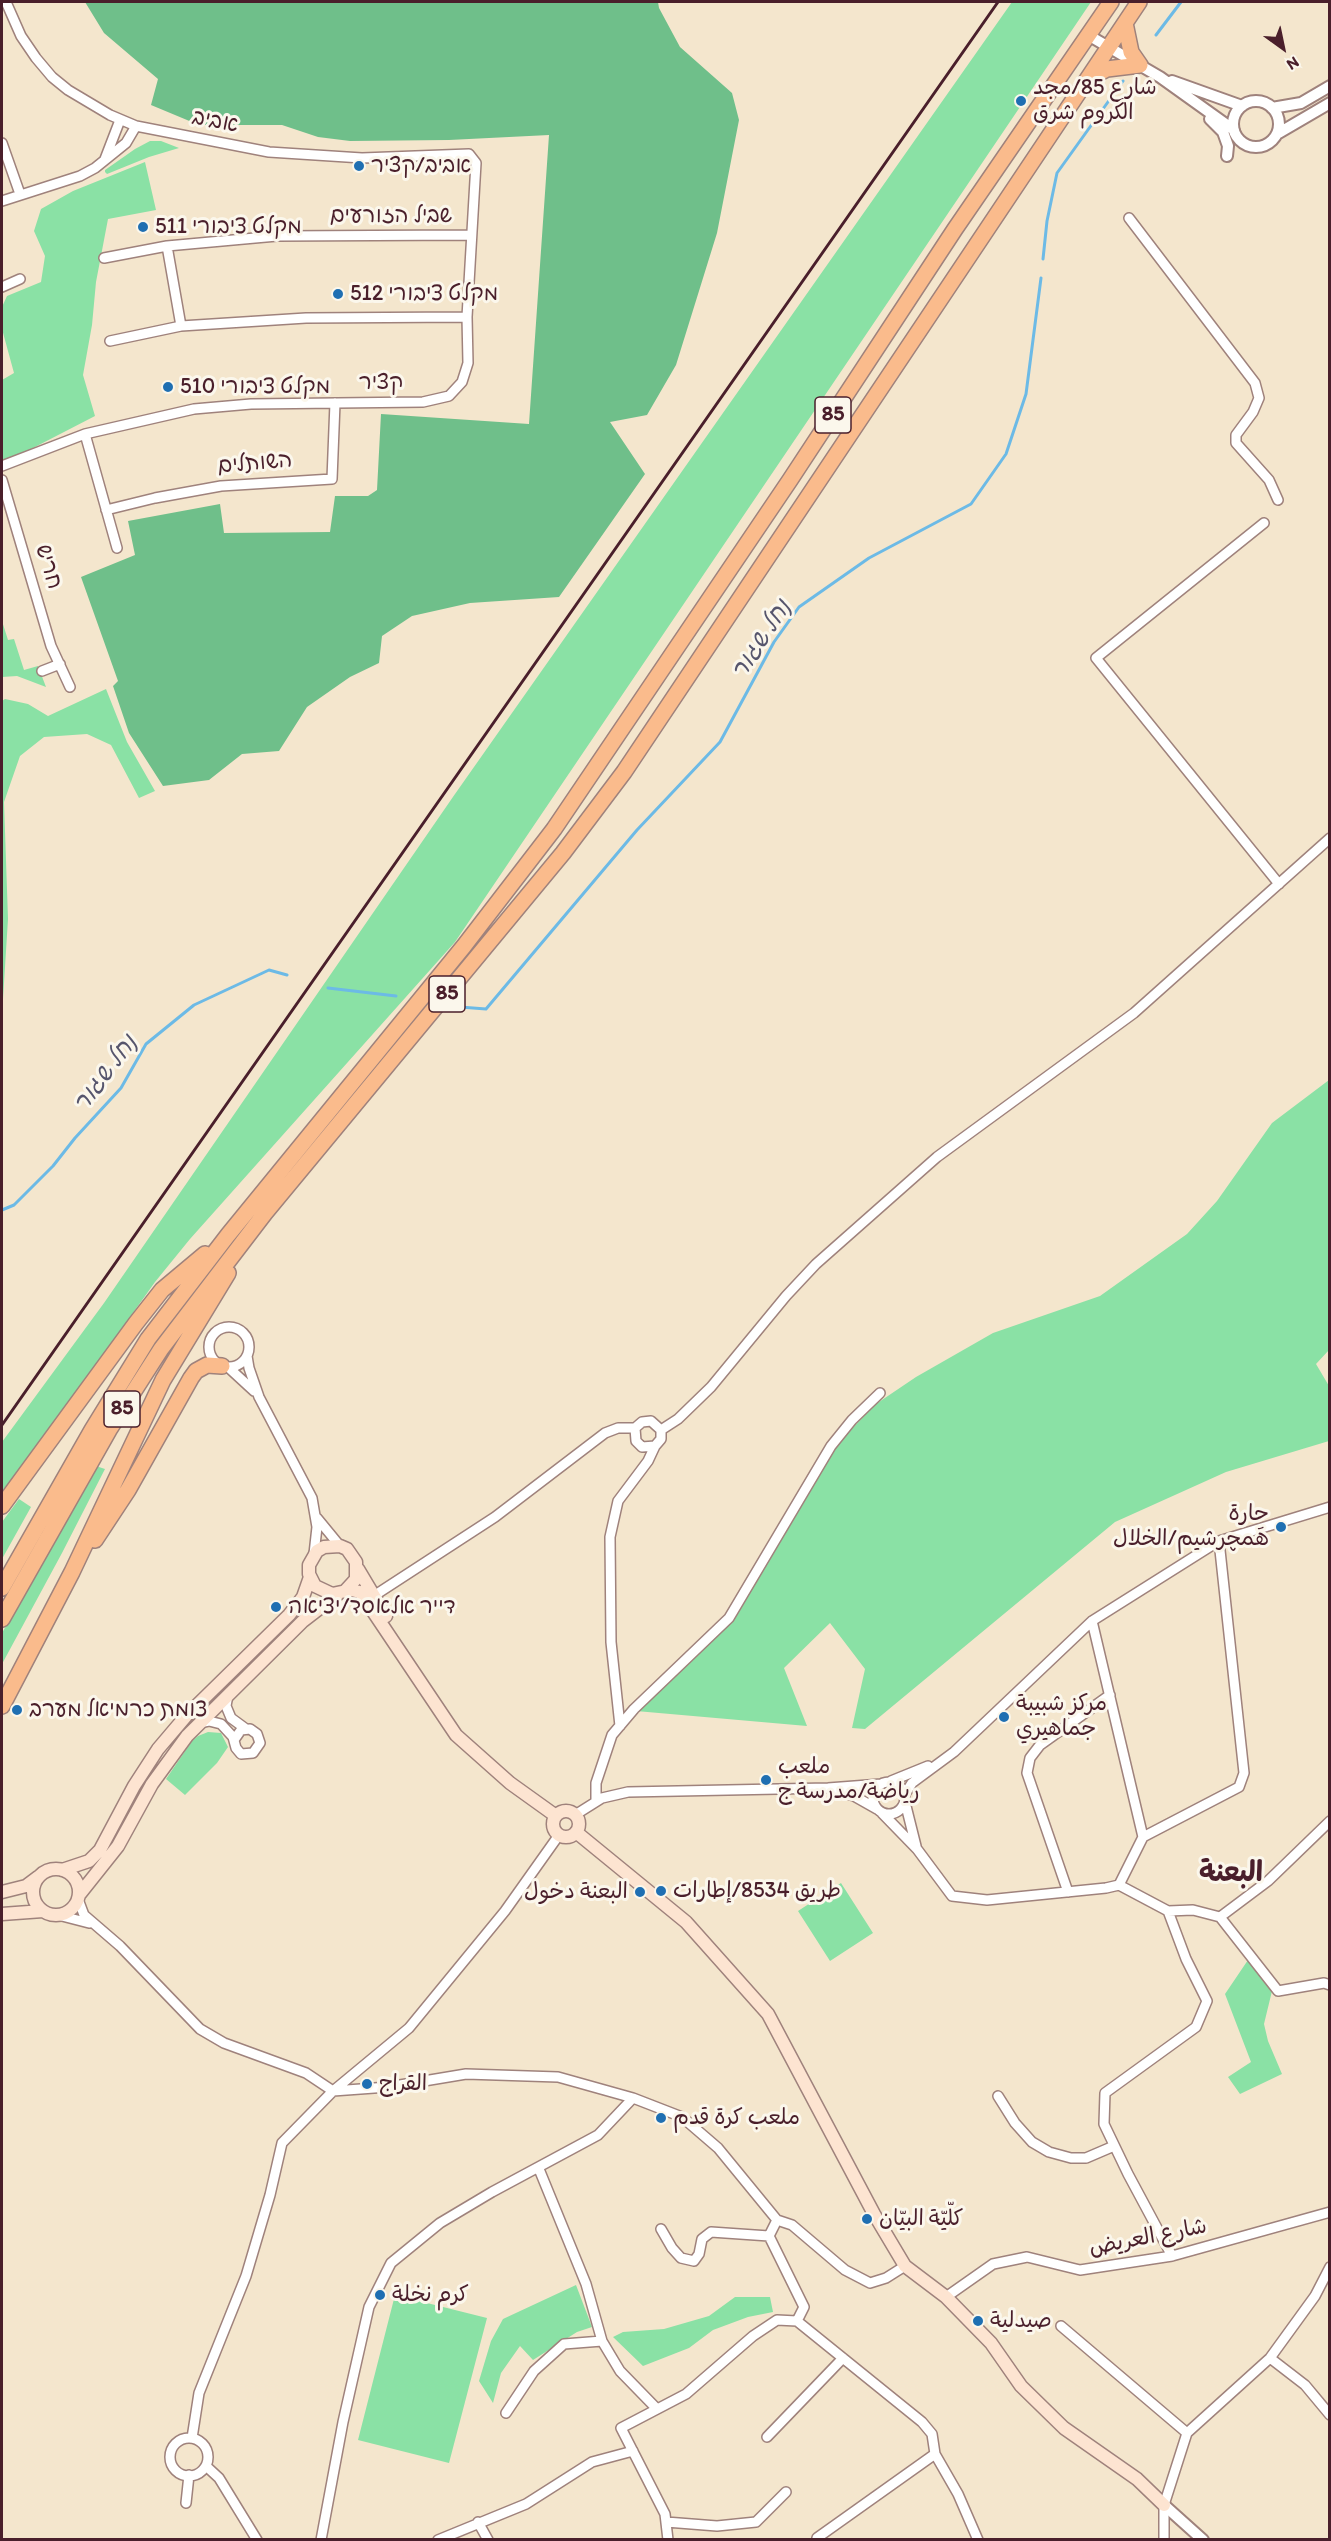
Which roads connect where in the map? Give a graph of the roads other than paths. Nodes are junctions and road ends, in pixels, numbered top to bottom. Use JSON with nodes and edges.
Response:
{"nodes":[{"id":1,"x":6,"y":2,"type":"edge"},
{"id":2,"x":1111,"y":2,"type":"edge"},
{"id":3,"x":1139,"y":2,"type":"edge"},
{"id":4,"x":1125,"y":23,"type":"junction"},
{"id":5,"x":1088,"y":35,"type":"junction"},
{"id":6,"x":1109,"y":47,"type":"junction"},
{"id":7,"x":1140,"y":65,"type":"junction"},
{"id":8,"x":1161,"y":77,"type":"junction"},
{"id":9,"x":1086,"y":79,"type":"junction"},
{"id":10,"x":1329,"y":86,"type":"edge"},
{"id":11,"x":1191,"y":100,"type":"junction"},
{"id":12,"x":1329,"y":102,"type":"edge"},
{"id":13,"x":1242,"y":106,"type":"junction"},
{"id":14,"x":1272,"y":108,"type":"junction"},
{"id":15,"x":120,"y":120,"type":"junction"},
{"id":16,"x":136,"y":126,"type":"junction"},
{"id":17,"x":1234,"y":130,"type":"junction"},
{"id":18,"x":1277,"y":134,"type":"junction"},
{"id":19,"x":2,"y":142,"type":"edge"},
{"id":20,"x":472,"y":156,"type":"joint"},
{"id":21,"x":1227,"y":156,"type":"dead end"},
{"id":22,"x":104,"y":161,"type":"junction"},
{"id":23,"x":20,"y":194,"type":"junction"},
{"id":24,"x":2,"y":201,"type":"edge"},
{"id":25,"x":1129,"y":218,"type":"dead end"},
{"id":26,"x":471,"y":235,"type":"junction"},
{"id":27,"x":167,"y":246,"type":"junction"},
{"id":28,"x":104,"y":258,"type":"dead end"},
{"id":29,"x":20,"y":279,"type":"dead end"},
{"id":30,"x":2,"y":287,"type":"edge"},
{"id":31,"x":468,"y":317,"type":"junction"},
{"id":32,"x":181,"y":326,"type":"junction"},
{"id":33,"x":110,"y":341,"type":"dead end"},
{"id":34,"x":335,"y":403,"type":"junction"},
{"id":35,"x":85,"y":434,"type":"junction"},
{"id":36,"x":2,"y":466,"type":"edge"},
{"id":37,"x":2,"y":480,"type":"edge"},
{"id":38,"x":1278,"y":500,"type":"dead end"},
{"id":39,"x":106,"y":510,"type":"junction"},
{"id":40,"x":1264,"y":524,"type":"dead end"},
{"id":41,"x":117,"y":548,"type":"dead end"},
{"id":42,"x":60,"y":664,"type":"junction"},
{"id":43,"x":42,"y":671,"type":"dead end"},
{"id":44,"x":70,"y":687,"type":"dead end"},
{"id":45,"x":1329,"y":838,"type":"edge"},
{"id":46,"x":1279,"y":884,"type":"junction"},
{"id":47,"x":265,"y":1213,"type":"junction"},
{"id":48,"x":228,"y":1235,"type":"junction"},
{"id":49,"x":248,"y":1356,"type":"junction"},
{"id":50,"x":225,"y":1367,"type":"junction"},
{"id":51,"x":880,"y":1393,"type":"dead end"},
{"id":52,"x":259,"y":1397,"type":"junction"},
{"id":53,"x":635,"y":1428,"type":"junction"},
{"id":54,"x":661,"y":1430,"type":"junction"},
{"id":55,"x":655,"y":1446,"type":"junction"},
{"id":56,"x":2,"y":1506,"type":"edge"},
{"id":57,"x":1329,"y":1507,"type":"edge"},
{"id":58,"x":316,"y":1516,"type":"junction"},
{"id":59,"x":1220,"y":1540,"type":"junction"},
{"id":60,"x":340,"y":1546,"type":"junction"},
{"id":61,"x":314,"y":1554,"type":"junction"},
{"id":62,"x":358,"y":1569,"type":"junction"},
{"id":63,"x":72,"y":1572,"type":"junction"},
{"id":64,"x":310,"y":1577,"type":"junction"},
{"id":65,"x":2,"y":1588,"type":"edge"},
{"id":66,"x":342,"y":1592,"type":"junction"},
{"id":67,"x":371,"y":1598,"type":"junction"},
{"id":68,"x":2,"y":1619,"type":"edge"},
{"id":69,"x":1092,"y":1621,"type":"junction"},
{"id":70,"x":228,"y":1695,"type":"junction"},
{"id":71,"x":1110,"y":1695,"type":"junction"},
{"id":72,"x":2,"y":1706,"type":"edge"},
{"id":73,"x":199,"y":1723,"type":"junction"},
{"id":74,"x":620,"y":1726,"type":"junction"},
{"id":75,"x":246,"y":1729,"type":"junction"},
{"id":76,"x":234,"y":1740,"type":"junction"},
{"id":77,"x":954,"y":1752,"type":"junction"},
{"id":78,"x":885,"y":1783,"type":"junction"},
{"id":79,"x":828,"y":1788,"type":"junction"},
{"id":80,"x":905,"y":1798,"type":"junction"},
{"id":81,"x":596,"y":1801,"type":"junction"},
{"id":82,"x":880,"y":1811,"type":"junction"},
{"id":83,"x":575,"y":1815,"type":"junction"},
{"id":84,"x":556,"y":1816,"type":"junction"},
{"id":85,"x":1329,"y":1821,"type":"edge"},
{"id":86,"x":576,"y":1832,"type":"junction"},
{"id":87,"x":559,"y":1835,"type":"junction"},
{"id":88,"x":1143,"y":1837,"type":"junction"},
{"id":89,"x":917,"y":1849,"type":"junction"},
{"id":90,"x":62,"y":1870,"type":"junction"},
{"id":91,"x":40,"y":1876,"type":"junction"},
{"id":92,"x":1119,"y":1885,"type":"junction"},
{"id":93,"x":4,"y":1892,"type":"edge"},
{"id":94,"x":1068,"y":1892,"type":"junction"},
{"id":95,"x":78,"y":1897,"type":"junction"},
{"id":96,"x":43,"y":1911,"type":"junction"},
{"id":97,"x":1168,"y":1911,"type":"junction"},
{"id":98,"x":2,"y":1914,"type":"edge"},
{"id":99,"x":58,"y":1915,"type":"junction"},
{"id":100,"x":1220,"y":1917,"type":"junction"},
{"id":101,"x":99,"y":1929,"type":"junction"},
{"id":102,"x":1329,"y":1985,"type":"edge"},
{"id":103,"x":333,"y":2091,"type":"junction"},
{"id":104,"x":998,"y":2096,"type":"dead end"},
{"id":105,"x":633,"y":2098,"type":"junction"},
{"id":106,"x":1114,"y":2146,"type":"junction"},
{"id":107,"x":538,"y":2169,"type":"junction"},
{"id":108,"x":1329,"y":2211,"type":"edge"},
{"id":109,"x":777,"y":2220,"type":"junction"},
{"id":110,"x":662,"y":2229,"type":"dead end"},
{"id":111,"x":769,"y":2236,"type":"junction"},
{"id":112,"x":1172,"y":2256,"type":"junction"},
{"id":113,"x":905,"y":2266,"type":"junction"},
{"id":114,"x":1329,"y":2267,"type":"edge"},
{"id":115,"x":946,"y":2298,"type":"junction"},
{"id":116,"x":797,"y":2321,"type":"junction"},
{"id":117,"x":1061,"y":2326,"type":"dead end"},
{"id":118,"x":602,"y":2341,"type":"junction"},
{"id":119,"x":843,"y":2358,"type":"junction"},
{"id":120,"x":1270,"y":2358,"type":"junction"},
{"id":121,"x":657,"y":2409,"type":"junction"},
{"id":122,"x":506,"y":2413,"type":"dead end"},
{"id":123,"x":1329,"y":2415,"type":"edge"},
{"id":124,"x":1186,"y":2433,"type":"junction"},
{"id":125,"x":767,"y":2437,"type":"dead end"},
{"id":126,"x":192,"y":2438,"type":"junction"},
{"id":127,"x":633,"y":2451,"type":"junction"},
{"id":128,"x":935,"y":2454,"type":"junction"},
{"id":129,"x":206,"y":2466,"type":"junction"},
{"id":130,"x":189,"y":2475,"type":"junction"},
{"id":131,"x":786,"y":2492,"type":"dead end"},
{"id":132,"x":186,"y":2503,"type":"dead end"},
{"id":133,"x":1164,"y":2505,"type":"junction"},
{"id":134,"x":478,"y":2522,"type":"junction"},
{"id":135,"x":666,"y":2522,"type":"junction"},
{"id":136,"x":817,"y":2538,"type":"edge"},
{"id":137,"x":257,"y":2540,"type":"edge"},
{"id":138,"x":321,"y":2540,"type":"edge"},
{"id":139,"x":438,"y":2540,"type":"edge"},
{"id":140,"x":488,"y":2540,"type":"edge"},
{"id":141,"x":668,"y":2540,"type":"edge"},
{"id":142,"x":978,"y":2540,"type":"edge"},
{"id":143,"x":1164,"y":2540,"type":"edge"},
{"id":144,"x":1203,"y":2540,"type":"edge"}],
"edges":[{"from":1,"to":15,"type":"street","name":"אביב"},
{"from":2,"to":5,"type":"highway","number":"85"},
{"from":3,"to":4,"type":"highway","number":"85"},
{"from":4,"to":6,"type":"highway","number":"85"},
{"from":4,"to":7,"type":"highway"},
{"from":5,"to":6,"type":"street"},
{"from":5,"to":48,"type":"highway","number":"85"},
{"from":6,"to":7,"type":"street"},
{"from":6,"to":9,"type":"highway","number":"85"},
{"from":7,"to":8,"type":"street"},
{"from":7,"to":9,"type":"highway"},
{"from":8,"to":11,"type":"street"},
{"from":8,"to":13,"type":"street"},
{"from":9,"to":47,"type":"highway","number":"85"},
{"from":10,"to":14,"type":"street"},
{"from":11,"to":17,"type":"street"},
{"from":11,"to":21,"type":"street"},
{"from":12,"to":18,"type":"street"},
{"from":13,"to":14,"type":"street"},
{"from":13,"to":17,"type":"street"},
{"from":14,"to":18,"type":"street"},
{"from":15,"to":16,"type":"street","name":"אביב"},
{"from":15,"to":22,"type":"street"},
{"from":16,"to":20,"type":"street","name":"אביב"},
{"from":16,"to":22,"type":"street"},
{"from":17,"to":18,"type":"street"},
{"from":19,"to":23,"type":"street"},
{"from":20,"to":26,"type":"street","name":"קציר"},
{"from":22,"to":23,"type":"street"},
{"from":23,"to":24,"type":"street"},
{"from":25,"to":38,"type":"street"},
{"from":26,"to":27,"type":"street","name":"שביל הזורעים"},
{"from":26,"to":31,"type":"street","name":"קציר"},
{"from":27,"to":28,"type":"street","name":"שביל הזורעים"},
{"from":27,"to":32,"type":"street"},
{"from":29,"to":30,"type":"street"},
{"from":31,"to":32,"type":"street"},
{"from":31,"to":34,"type":"street","name":"קציר"},
{"from":32,"to":33,"type":"street"},
{"from":34,"to":35,"type":"street","name":"קציר"},
{"from":34,"to":39,"type":"street","name":"השותלים"},
{"from":35,"to":36,"type":"street","name":"קציר"},
{"from":35,"to":39,"type":"street"},
{"from":37,"to":42,"type":"street","name":"חריש"},
{"from":39,"to":41,"type":"street"},
{"from":40,"to":46,"type":"street"},
{"from":42,"to":43,"type":"street"},
{"from":42,"to":44,"type":"street","name":"חריש"},
{"from":45,"to":46,"type":"street"},
{"from":46,"to":54,"type":"street"},
{"from":47,"to":63,"type":"highway"},
{"from":47,"to":68,"type":"highway","number":"85"},
{"from":48,"to":56,"type":"highway"},
{"from":48,"to":65,"type":"highway","number":"85"},
{"from":49,"to":50,"type":"street"},
{"from":49,"to":50,"type":"street"},
{"from":49,"to":52,"type":"street"},
{"from":50,"to":52,"type":"street"},
{"from":50,"to":63,"type":"highway"},
{"from":51,"to":74,"type":"street"},
{"from":52,"to":58,"type":"street"},
{"from":53,"to":54,"type":"street"},
{"from":53,"to":55,"type":"street"},
{"from":53,"to":67,"type":"street"},
{"from":54,"to":55,"type":"street"},
{"from":55,"to":74,"type":"street"},
{"from":57,"to":59,"type":"street"},
{"from":58,"to":60,"type":"street"},
{"from":58,"to":61,"type":"street"},
{"from":59,"to":69,"type":"street"},
{"from":59,"to":88,"type":"street"},
{"from":60,"to":61,"type":"main road"},
{"from":60,"to":62,"type":"main road"},
{"from":61,"to":64,"type":"main road"},
{"from":62,"to":66,"type":"main road"},
{"from":62,"to":67,"type":"main road"},
{"from":63,"to":72,"type":"highway"},
{"from":64,"to":66,"type":"main road"},
{"from":64,"to":90,"type":"main road"},
{"from":66,"to":67,"type":"main road"},
{"from":66,"to":70,"type":"main road"},
{"from":67,"to":84,"type":"main road"},
{"from":69,"to":71,"type":"street"},
{"from":69,"to":77,"type":"street"},
{"from":70,"to":73,"type":"main road"},
{"from":70,"to":75,"type":"street"},
{"from":71,"to":88,"type":"street"},
{"from":71,"to":94,"type":"street"},
{"from":73,"to":76,"type":"street"},
{"from":73,"to":95,"type":"main road"},
{"from":74,"to":81,"type":"street"},
{"from":75,"to":76,"type":"street"},
{"from":75,"to":76,"type":"street"},
{"from":77,"to":78,"type":"street"},
{"from":77,"to":80,"type":"street"},
{"from":78,"to":79,"type":"street"},
{"from":78,"to":80,"type":"street"},
{"from":78,"to":82,"type":"street"},
{"from":79,"to":81,"type":"street"},
{"from":79,"to":82,"type":"street"},
{"from":80,"to":82,"type":"street"},
{"from":80,"to":89,"type":"street"},
{"from":81,"to":83,"type":"street"},
{"from":82,"to":89,"type":"street"},
{"from":83,"to":84,"type":"main road"},
{"from":83,"to":86,"type":"main road"},
{"from":84,"to":87,"type":"main road"},
{"from":85,"to":100,"type":"street"},
{"from":86,"to":87,"type":"main road"},
{"from":86,"to":113,"type":"main road"},
{"from":87,"to":103,"type":"street"},
{"from":88,"to":92,"type":"street"},
{"from":89,"to":94,"type":"street"},
{"from":90,"to":91,"type":"main road"},
{"from":90,"to":95,"type":"main road"},
{"from":91,"to":93,"type":"main road"},
{"from":91,"to":96,"type":"main road"},
{"from":92,"to":94,"type":"street"},
{"from":92,"to":97,"type":"street"},
{"from":95,"to":99,"type":"main road"},
{"from":95,"to":101,"type":"street"},
{"from":96,"to":98,"type":"main road"},
{"from":96,"to":99,"type":"main road"},
{"from":97,"to":100,"type":"street"},
{"from":97,"to":106,"type":"street"},
{"from":99,"to":101,"type":"street"},
{"from":100,"to":102,"type":"street"},
{"from":101,"to":103,"type":"street"},
{"from":103,"to":105,"type":"street"},
{"from":103,"to":126,"type":"street"},
{"from":104,"to":106,"type":"street"},
{"from":105,"to":107,"type":"street"},
{"from":105,"to":109,"type":"street"},
{"from":106,"to":112,"type":"street"},
{"from":107,"to":118,"type":"street"},
{"from":107,"to":138,"type":"street"},
{"from":108,"to":112,"type":"street","name":"شارع العريض"},
{"from":109,"to":111,"type":"street"},
{"from":109,"to":113,"type":"street"},
{"from":110,"to":111,"type":"street"},
{"from":111,"to":116,"type":"street"},
{"from":112,"to":115,"type":"street","name":"شارع العريض"},
{"from":113,"to":115,"type":"main road"},
{"from":114,"to":120,"type":"street"},
{"from":115,"to":133,"type":"main road"},
{"from":116,"to":119,"type":"street"},
{"from":116,"to":121,"type":"street"},
{"from":117,"to":124,"type":"street"},
{"from":118,"to":121,"type":"street"},
{"from":118,"to":122,"type":"street"},
{"from":119,"to":125,"type":"street"},
{"from":119,"to":128,"type":"street"},
{"from":120,"to":123,"type":"street"},
{"from":120,"to":124,"type":"street"},
{"from":121,"to":127,"type":"street"},
{"from":124,"to":133,"type":"street"},
{"from":126,"to":129,"type":"street"},
{"from":126,"to":130,"type":"street"},
{"from":127,"to":134,"type":"street"},
{"from":127,"to":135,"type":"street"},
{"from":128,"to":136,"type":"street"},
{"from":128,"to":142,"type":"street"},
{"from":129,"to":130,"type":"street"},
{"from":129,"to":137,"type":"street"},
{"from":130,"to":132,"type":"street"},
{"from":131,"to":135,"type":"street"},
{"from":133,"to":143,"type":"street"},
{"from":133,"to":144,"type":"street"},
{"from":134,"to":139,"type":"street"},
{"from":134,"to":140,"type":"street"},
{"from":135,"to":141,"type":"street"}]}
